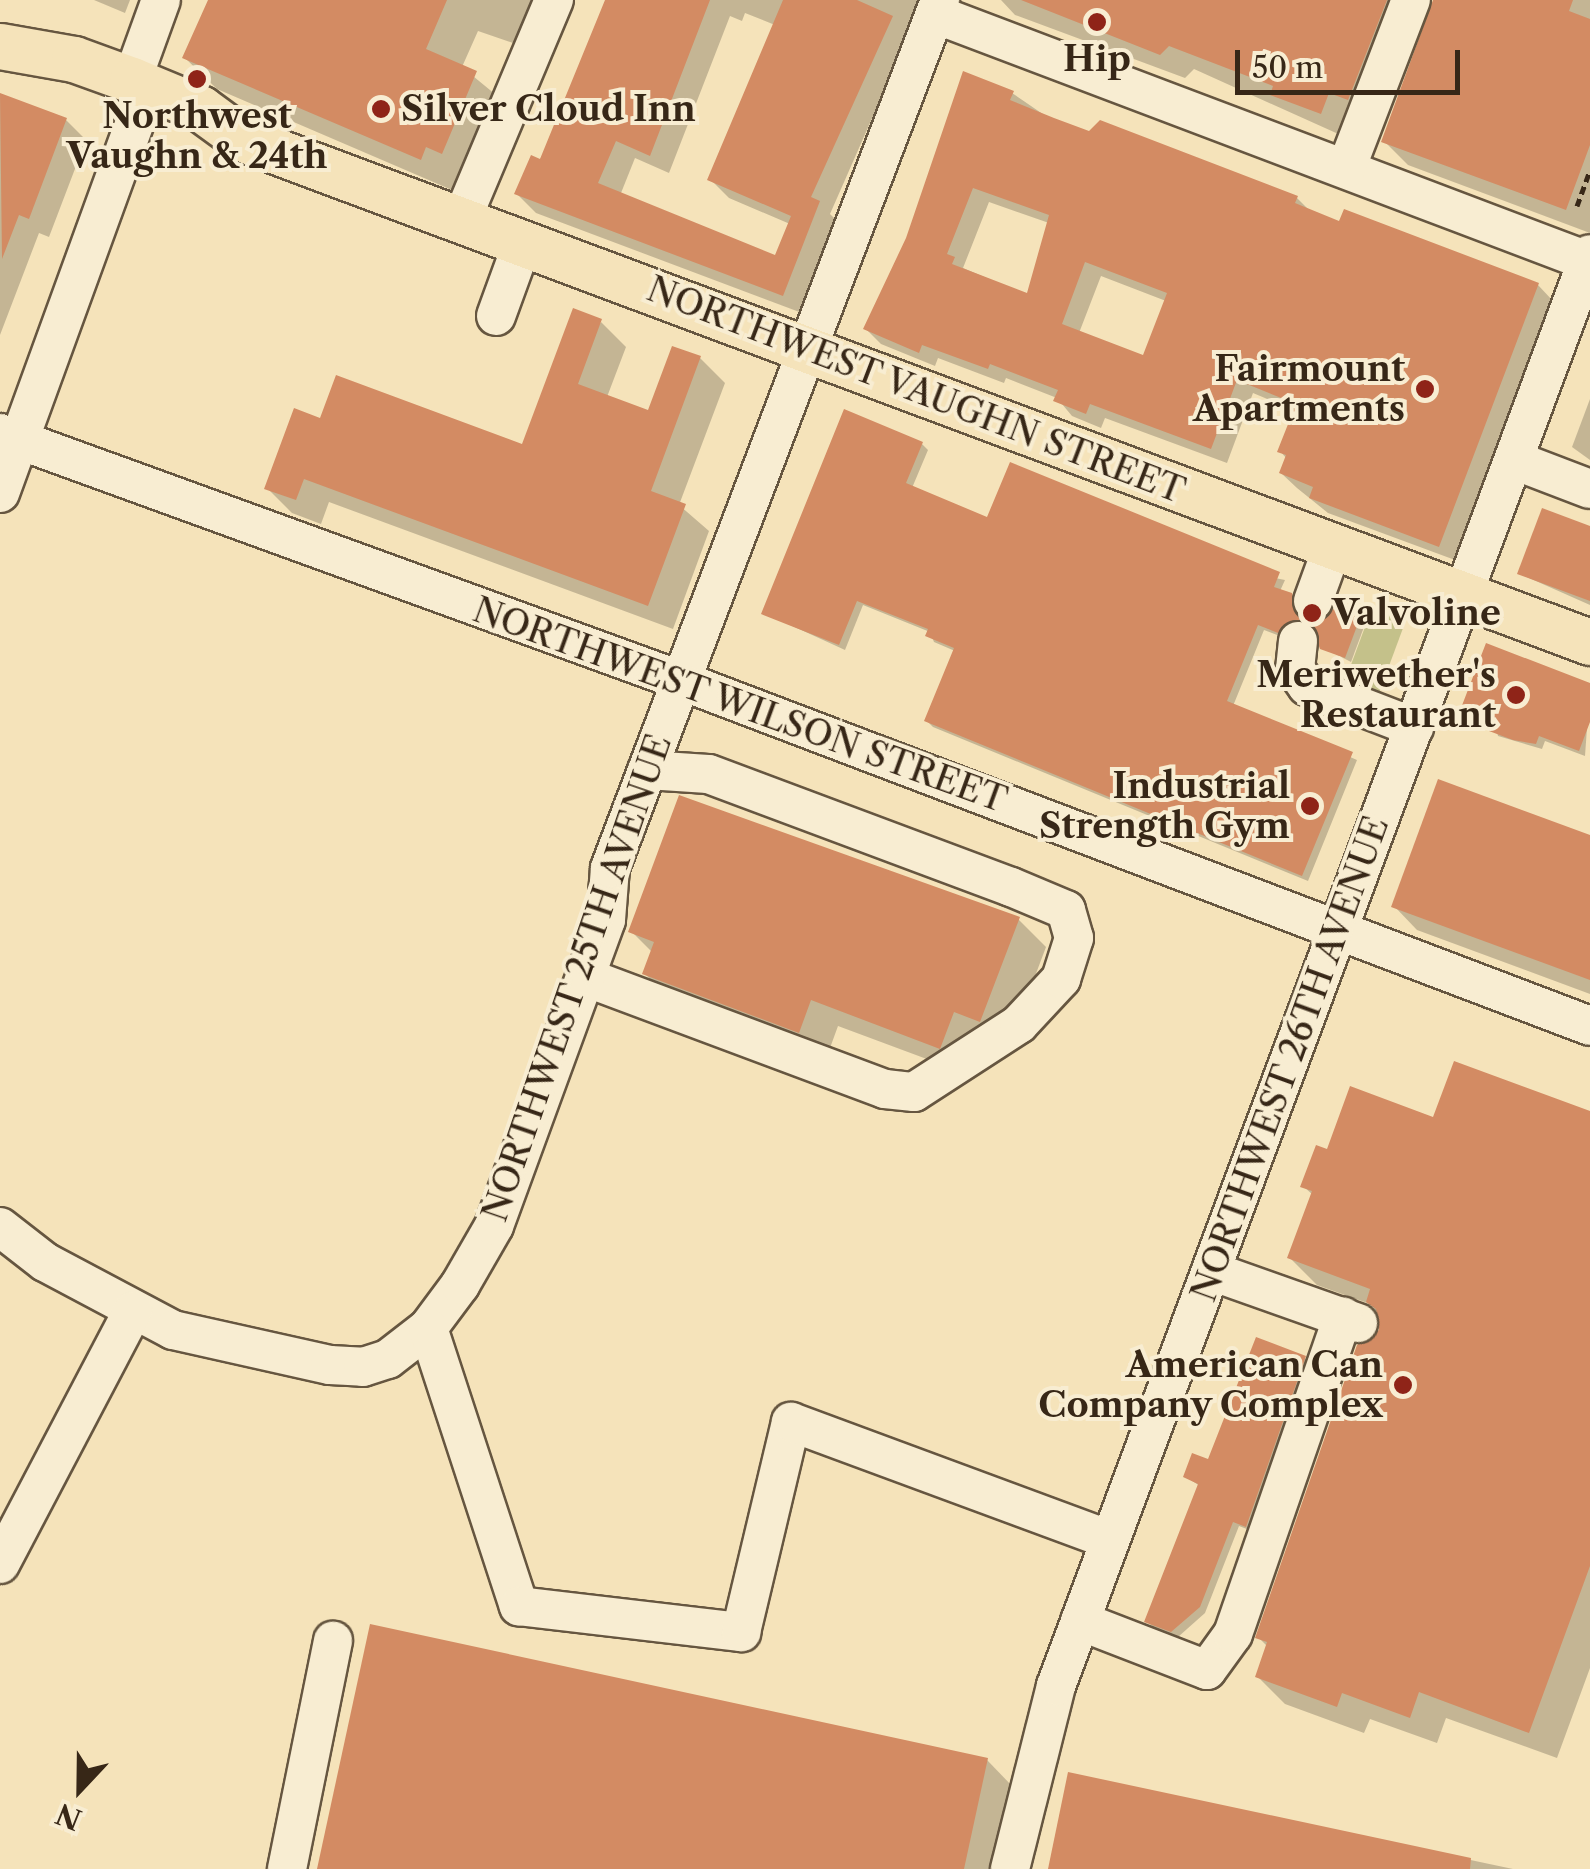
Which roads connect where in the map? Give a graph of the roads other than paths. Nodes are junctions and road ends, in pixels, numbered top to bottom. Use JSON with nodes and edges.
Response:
{"nodes":[{"id":1,"x":161,"y":0,"type":"edge"},
{"id":2,"x":554,"y":0,"type":"edge"},
{"id":3,"x":1411,"y":0,"type":"edge"},
{"id":4,"x":938,"y":7,"type":"edge"},
{"id":5,"x":10,"y":49,"type":"edge"},
{"id":6,"x":135,"y":97,"type":"junction"},
{"id":7,"x":1346,"y":170,"type":"junction"},
{"id":8,"x":461,"y":221,"type":"junction"},
{"id":9,"x":523,"y":242,"type":"junction"},
{"id":10,"x":1589,"y":259,"type":"edge"},
{"id":11,"x":496,"y":316,"type":"dead end"},
{"id":12,"x":805,"y":349,"type":"junction"},
{"id":13,"x":10,"y":437,"type":"edge"},
{"id":14,"x":1514,"y":460,"type":"junction"},
{"id":15,"x":1590,"y":488,"type":"edge"},
{"id":16,"x":0,"y":493,"type":"edge"},
{"id":17,"x":1333,"y":546,"type":"junction"},
{"id":18,"x":1463,"y":595,"type":"junction"},
{"id":19,"x":1313,"y":600,"type":"dead end"},
{"id":20,"x":1298,"y":640,"type":"dead end"},
{"id":21,"x":1590,"y":642,"type":"edge"},
{"id":22,"x":682,"y":682,"type":"junction"},
{"id":23,"x":1414,"y":727,"type":"junction"},
{"id":24,"x":647,"y":770,"type":"junction"},
{"id":25,"x":1338,"y":929,"type":"junction"},
{"id":26,"x":584,"y":977,"type":"junction"},
{"id":27,"x":1590,"y":1026,"type":"edge"},
{"id":28,"x":0,"y":1228,"type":"edge"},
{"id":29,"x":1211,"y":1272,"type":"junction"},
{"id":30,"x":133,"y":1311,"type":"junction"},
{"id":31,"x":428,"y":1328,"type":"junction"},
{"id":32,"x":1110,"y":1540,"type":"junction"},
{"id":33,"x":0,"y":1564,"type":"edge"},
{"id":34,"x":1080,"y":1620,"type":"junction"},
{"id":35,"x":333,"y":1641,"type":"dead end"},
{"id":36,"x":287,"y":1869,"type":"edge"},
{"id":37,"x":1010,"y":1869,"type":"edge"}],
"edges":[{"from":1,"to":6,"type":"street"},
{"from":2,"to":8,"type":"street"},
{"from":3,"to":7,"type":"street"},
{"from":4,"to":7,"type":"street"},
{"from":4,"to":12,"type":"street","name":"NORTHWEST 25TH AVENUE"},
{"from":5,"to":6,"type":"main road","name":"NORTHWEST VAUGHN STREET"},
{"from":6,"to":8,"type":"main road","name":"NORTHWEST VAUGHN STREET"},
{"from":6,"to":13,"type":"street"},
{"from":7,"to":10,"type":"street"},
{"from":8,"to":9,"type":"main road","name":"NORTHWEST VAUGHN STREET"},
{"from":9,"to":11,"type":"street"},
{"from":9,"to":12,"type":"main road","name":"NORTHWEST VAUGHN STREET"},
{"from":10,"to":14,"type":"street","name":"NORTHWEST 26TH AVENUE"},
{"from":12,"to":17,"type":"main road","name":"NORTHWEST VAUGHN STREET"},
{"from":12,"to":22,"type":"street","name":"NORTHWEST 25TH AVENUE"},
{"from":13,"to":16,"type":"street"},
{"from":13,"to":22,"type":"street","name":"NORTHWEST WILSON STREET"},
{"from":14,"to":15,"type":"street"},
{"from":14,"to":18,"type":"street","name":"NORTHWEST 26TH AVENUE"},
{"from":17,"to":18,"type":"main road","name":"NORTHWEST VAUGHN STREET"},
{"from":17,"to":19,"type":"street"},
{"from":18,"to":21,"type":"main road","name":"NORTHWEST VAUGHN STREET"},
{"from":18,"to":23,"type":"street","name":"NORTHWEST 26TH AVENUE"},
{"from":20,"to":23,"type":"street"},
{"from":22,"to":24,"type":"street","name":"NORTHWEST 25TH AVENUE"},
{"from":22,"to":25,"type":"street","name":"NORTHWEST WILSON STREET"},
{"from":23,"to":25,"type":"street","name":"NORTHWEST 26TH AVENUE"},
{"from":24,"to":26,"type":"street","name":"NORTHWEST 25TH AVENUE"},
{"from":24,"to":26,"type":"street"},
{"from":25,"to":27,"type":"street","name":"NORTHWEST WILSON STREET"},
{"from":25,"to":29,"type":"street","name":"NORTHWEST 26TH AVENUE"},
{"from":26,"to":31,"type":"street","name":"NORTHWEST 25TH AVENUE"},
{"from":28,"to":30,"type":"street","name":"NORTHWEST 25TH AVENUE"},
{"from":29,"to":32,"type":"street","name":"NORTHWEST 26TH AVENUE"},
{"from":29,"to":34,"type":"street"},
{"from":30,"to":31,"type":"street","name":"NORTHWEST 25TH AVENUE"},
{"from":30,"to":33,"type":"street"},
{"from":31,"to":32,"type":"street"},
{"from":32,"to":34,"type":"street","name":"NORTHWEST 26TH AVENUE"},
{"from":34,"to":37,"type":"street","name":"NORTHWEST 26TH AVENUE"},
{"from":35,"to":36,"type":"street"}]}
